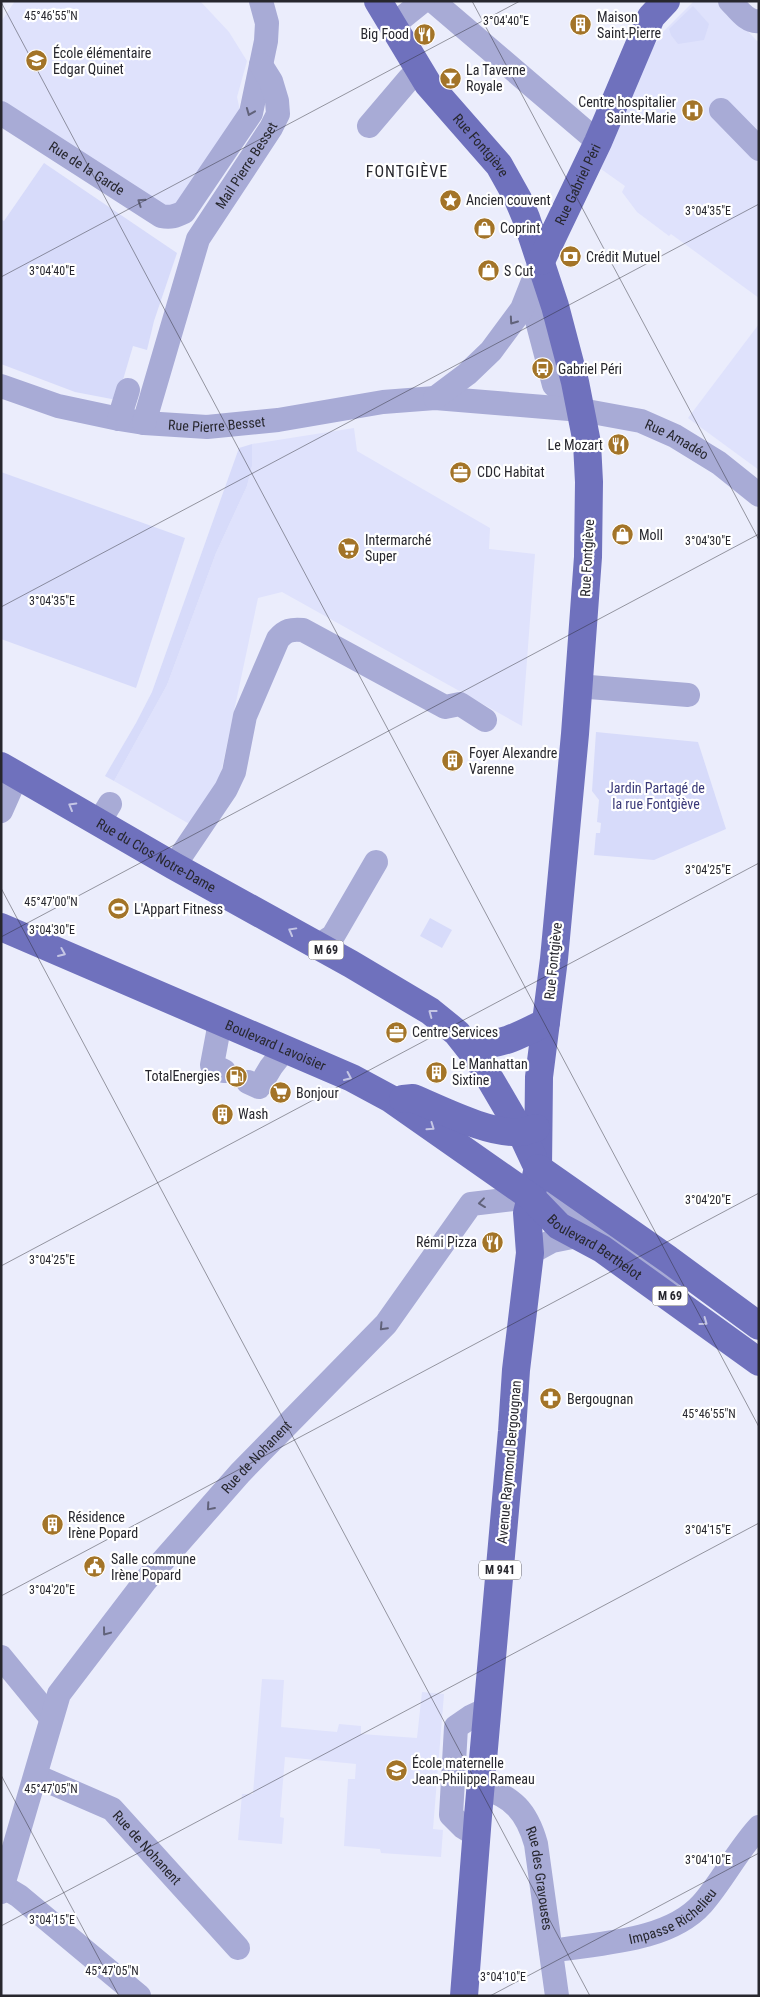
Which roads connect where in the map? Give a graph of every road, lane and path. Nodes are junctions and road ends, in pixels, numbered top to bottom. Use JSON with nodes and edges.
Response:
{"nodes":[{"id":1,"x":261,"y":1,"type":"edge"},
{"id":2,"x":378,"y":1,"type":"edge"},
{"id":3,"x":433,"y":1,"type":"edge"},
{"id":4,"x":666,"y":1,"type":"edge"},
{"id":5,"x":730,"y":1,"type":"edge"},
{"id":6,"x":415,"y":9,"type":"edge"},
{"id":7,"x":759,"y":21,"type":"edge"},
{"id":8,"x":261,"y":65,"type":"junction"},
{"id":9,"x":409,"y":79,"type":"dead end"},
{"id":10,"x":721,"y":110,"type":"dead end"},
{"id":11,"x":1,"y":113,"type":"edge"},
{"id":12,"x":369,"y":126,"type":"dead end"},
{"id":13,"x":593,"y":140,"type":"junction"},
{"id":14,"x":759,"y":149,"type":"edge"},
{"id":15,"x":180,"y":214,"type":"junction"},
{"id":16,"x":198,"y":239,"type":"junction"},
{"id":17,"x":541,"y":261,"type":"junction"},
{"id":18,"x":1,"y":386,"type":"edge"},
{"id":19,"x":128,"y":390,"type":"dead end"},
{"id":20,"x":435,"y":398,"type":"junction"},
{"id":21,"x":581,"y":410,"type":"junction"},
{"id":22,"x":119,"y":419,"type":"junction"},
{"id":23,"x":144,"y":423,"type":"junction"},
{"id":24,"x":759,"y":495,"type":"edge"},
{"id":25,"x":577,"y":686,"type":"junction"},
{"id":26,"x":688,"y":695,"type":"dead end"},
{"id":27,"x":485,"y":720,"type":"dead end"},
{"id":28,"x":9,"y":771,"type":"edge"},
{"id":29,"x":1,"y":811,"type":"edge"},
{"id":30,"x":376,"y":862,"type":"dead end"},
{"id":31,"x":174,"y":866,"type":"junction"},
{"id":32,"x":1,"y":927,"type":"edge"},
{"id":33,"x":318,"y":946,"type":"junction"},
{"id":34,"x":218,"y":1020,"type":"junction"},
{"id":35,"x":546,"y":1022,"type":"junction"},
{"id":36,"x":468,"y":1046,"type":"junction"},
{"id":37,"x":285,"y":1049,"type":"junction"},
{"id":38,"x":224,"y":1071,"type":"dead end"},
{"id":39,"x":248,"y":1082,"type":"dead end"},
{"id":40,"x":391,"y":1099,"type":"junction"},
{"id":41,"x":530,"y":1130,"type":"junction"},
{"id":42,"x":538,"y":1168,"type":"junction"},
{"id":43,"x":531,"y":1197,"type":"junction"},
{"id":44,"x":574,"y":1223,"type":"junction"},
{"id":45,"x":530,"y":1253,"type":"junction"},
{"id":46,"x":759,"y":1326,"type":"edge"},
{"id":47,"x":759,"y":1337,"type":"edge"},
{"id":48,"x":759,"y":1362,"type":"edge"},
{"id":49,"x":1,"y":1657,"type":"edge"},
{"id":50,"x":487,"y":1709,"type":"junction"},
{"id":51,"x":51,"y":1718,"type":"junction"},
{"id":52,"x":36,"y":1776,"type":"junction"},
{"id":53,"x":480,"y":1787,"type":"junction"},
{"id":54,"x":759,"y":1827,"type":"edge"},
{"id":55,"x":476,"y":1835,"type":"junction"},
{"id":56,"x":3,"y":1890,"type":"edge"},
{"id":57,"x":238,"y":1948,"type":"dead end"},
{"id":58,"x":551,"y":1951,"type":"junction"},
{"id":59,"x":139,"y":1996,"type":"edge"},
{"id":60,"x":464,"y":1996,"type":"edge"},
{"id":61,"x":557,"y":1996,"type":"edge"}],
"edges":[{"from":1,"to":8,"type":"street"},
{"from":2,"to":6,"type":"main road","name":"Rue Fontgiève"},
{"from":3,"to":13,"type":"street"},
{"from":4,"to":13,"type":"main road","name":"Rue Gabriel Péri"},
{"from":5,"to":7,"type":"street"},
{"from":6,"to":13,"type":"street"},
{"from":6,"to":17,"type":"main road","name":"Rue Fontgiève"},
{"from":8,"to":15,"type":"street","name":"Mail Pierre Besset","one_way":true},
{"from":8,"to":16,"type":"street","name":"Mail Pierre Besset"},
{"from":9,"to":12,"type":"street"},
{"from":10,"to":14,"type":"street"},
{"from":15,"to":11,"type":"street","name":"Rue de la Garde","one_way":true},
{"from":13,"to":17,"type":"main road","name":"Rue Gabriel Péri"},
{"from":15,"to":16,"type":"street"},
{"from":16,"to":23,"type":"street","name":"Mail Pierre Besset"},
{"from":17,"to":20,"type":"street","one_way":true},
{"from":17,"to":21,"type":"main road","name":"Rue Fontgiève"},
{"from":18,"to":22,"type":"street","name":"Rue Pierre Besset"},
{"from":19,"to":22,"type":"street"},
{"from":20,"to":21,"type":"street","name":"Rue Pierre Besset"},
{"from":20,"to":23,"type":"street","name":"Rue Pierre Besset"},
{"from":21,"to":24,"type":"street","name":"Rue Amadéo"},
{"from":21,"to":25,"type":"main road","name":"Rue Fontgiève"},
{"from":22,"to":23,"type":"street","name":"Rue Pierre Besset"},
{"from":25,"to":26,"type":"street"},
{"from":25,"to":35,"type":"main road","name":"Rue Fontgiève"},
{"from":27,"to":31,"type":"street"},
{"from":28,"to":29,"type":"street"},
{"from":31,"to":28,"type":"main road","name":"Rue du Clos Notre-Dame","number":"M 69","one_way":true},
{"from":30,"to":33,"type":"street"},
{"from":33,"to":31,"type":"main road","name":"Rue du Clos Notre-Dame","number":"M 69","one_way":true},
{"from":32,"to":34,"type":"main road","name":"Boulevard Lavoisier","number":"M 69","one_way":true},
{"from":36,"to":33,"type":"main road","name":"Rue du Clos Notre-Dame","number":"M 69","one_way":true},
{"from":34,"to":37,"type":"main road","name":"Boulevard Lavoisier","number":"M 69"},
{"from":34,"to":38,"type":"street"},
{"from":35,"to":36,"type":"main road"},
{"from":35,"to":41,"type":"main road","name":"Rue Fontgiève"},
{"from":36,"to":41,"type":"main road","name":"Rue du Clos Notre-Dame","number":"M 69"},
{"from":37,"to":39,"type":"street"},
{"from":37,"to":40,"type":"main road","name":"Boulevard Lavoisier","number":"M 69","one_way":true},
{"from":40,"to":41,"type":"main road","number":"M 69"},
{"from":40,"to":43,"type":"main road","name":"Boulevard Lavoisier","number":"M 69","one_way":true},
{"from":41,"to":42,"type":"main road","name":"Rue du Clos Notre-Dame","number":"M 69"},
{"from":42,"to":43,"type":"main road","name":"Avenue Raymond Bergougnan","number":"M 941"},
{"from":42,"to":44,"type":"street"},
{"from":42,"to":46,"type":"main road","number":"M 69"},
{"from":43,"to":44,"type":"main road","name":"Boulevard Berthelot","number":"M 69"},
{"from":43,"to":45,"type":"main road","name":"Avenue Raymond Bergougnan","number":"M 941"},
{"from":43,"to":51,"type":"street","name":"Rue de Nohanent","one_way":true},
{"from":44,"to":45,"type":"street"},
{"from":44,"to":47,"type":"street"},
{"from":44,"to":48,"type":"main road","name":"Boulevard Berthelot","number":"M 69","one_way":true},
{"from":45,"to":50,"type":"main road","name":"Avenue Raymond Bergougnan","number":"M 941"},
{"from":49,"to":51,"type":"street"},
{"from":50,"to":53,"type":"main road","name":"Avenue Raymond Bergougnan","number":"M 941"},
{"from":50,"to":55,"type":"street"},
{"from":51,"to":52,"type":"street","name":"Rue de Nohanent"},
{"from":52,"to":56,"type":"street","name":"Rue de Nohanent"},
{"from":52,"to":57,"type":"street","name":"Rue de Nohanent"},
{"from":53,"to":55,"type":"main road","name":"Avenue Raymond Bergougnan","number":"M 941"},
{"from":53,"to":58,"type":"street","name":"Rue des Gravouses"},
{"from":54,"to":58,"type":"street","name":"Impasse Richelieu"},
{"from":55,"to":60,"type":"main road","name":"Avenue Raymond Bergougnan","number":"M 941"},
{"from":56,"to":59,"type":"street"},
{"from":58,"to":61,"type":"street","name":"Rue des Gravouses"}]}
